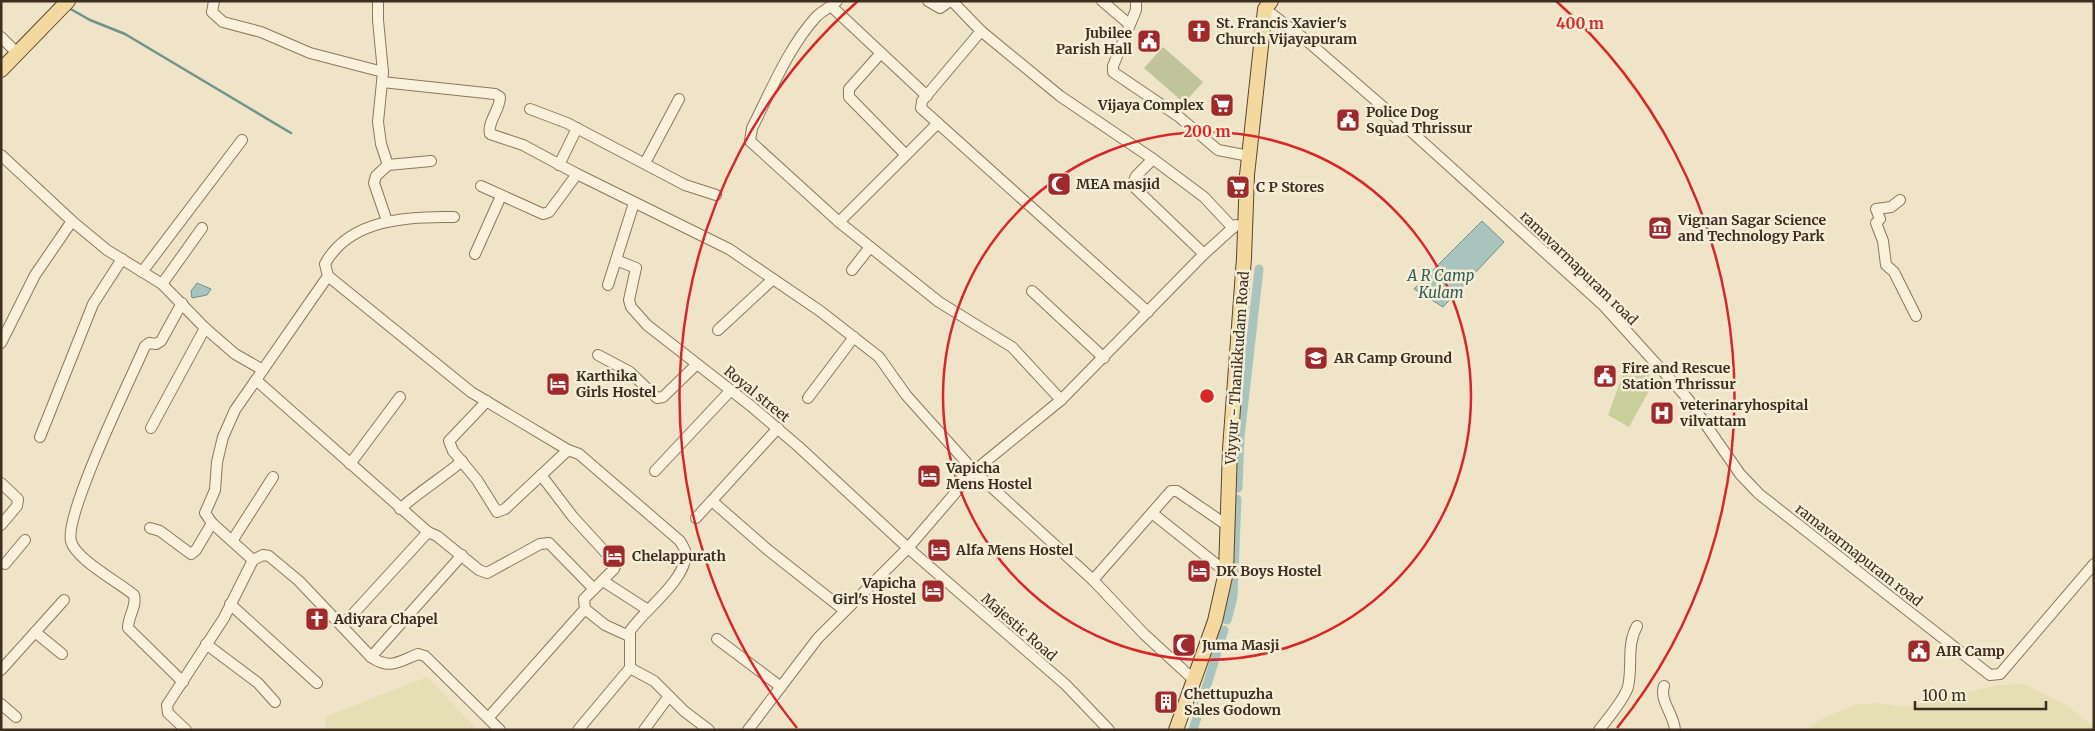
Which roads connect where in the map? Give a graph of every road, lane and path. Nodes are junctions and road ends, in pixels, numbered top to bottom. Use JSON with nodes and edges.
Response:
{"nodes":[{"id":1,"x":68,"y":1,"type":"edge"},
{"id":2,"x":214,"y":1,"type":"edge"},
{"id":3,"x":378,"y":1,"type":"edge"},
{"id":4,"x":928,"y":1,"type":"edge"},
{"id":5,"x":951,"y":1,"type":"edge"},
{"id":6,"x":1102,"y":1,"type":"edge"},
{"id":7,"x":1136,"y":1,"type":"edge"},
{"id":8,"x":834,"y":4,"type":"edge"},
{"id":9,"x":1264,"y":4,"type":"edge"},
{"id":10,"x":1130,"y":24,"type":"junction"},
{"id":11,"x":982,"y":31,"type":"junction"},
{"id":12,"x":1,"y":37,"type":"edge"},
{"id":13,"x":881,"y":53,"type":"junction"},
{"id":14,"x":17,"y":54,"type":"junction"},
{"id":15,"x":1,"y":70,"type":"edge"},
{"id":16,"x":382,"y":77,"type":"junction"},
{"id":17,"x":927,"y":96,"type":"junction"},
{"id":18,"x":679,"y":99,"type":"dead end"},
{"id":19,"x":530,"y":109,"type":"dead end"},
{"id":20,"x":938,"y":123,"type":"junction"},
{"id":21,"x":577,"y":128,"type":"junction"},
{"id":22,"x":242,"y":140,"type":"dead end"},
{"id":23,"x":1,"y":155,"type":"edge"},
{"id":24,"x":906,"y":155,"type":"junction"},
{"id":25,"x":1250,"y":156,"type":"junction"},
{"id":26,"x":1153,"y":159,"type":"junction"},
{"id":27,"x":431,"y":161,"type":"dead end"},
{"id":28,"x":645,"y":163,"type":"junction"},
{"id":29,"x":388,"y":165,"type":"junction"},
{"id":30,"x":559,"y":165,"type":"junction"},
{"id":31,"x":577,"y":174,"type":"junction"},
{"id":32,"x":481,"y":186,"type":"dead end"},
{"id":33,"x":716,"y":195,"type":"dead end"},
{"id":34,"x":501,"y":196,"type":"junction"},
{"id":35,"x":1900,"y":200,"type":"dead end"},
{"id":36,"x":634,"y":203,"type":"junction"},
{"id":37,"x":1246,"y":216,"type":"junction"},
{"id":38,"x":454,"y":217,"type":"dead end"},
{"id":39,"x":72,"y":221,"type":"junction"},
{"id":40,"x":387,"y":221,"type":"junction"},
{"id":41,"x":839,"y":222,"type":"junction"},
{"id":42,"x":202,"y":228,"type":"dead end"},
{"id":43,"x":1233,"y":228,"type":"junction"},
{"id":44,"x":870,"y":247,"type":"junction"},
{"id":45,"x":475,"y":254,"type":"dead end"},
{"id":46,"x":1204,"y":254,"type":"junction"},
{"id":47,"x":122,"y":259,"type":"junction"},
{"id":48,"x":616,"y":260,"type":"junction"},
{"id":49,"x":852,"y":270,"type":"dead end"},
{"id":50,"x":142,"y":272,"type":"junction"},
{"id":51,"x":328,"y":276,"type":"junction"},
{"id":52,"x":773,"y":279,"type":"junction"},
{"id":53,"x":162,"y":284,"type":"junction"},
{"id":54,"x":608,"y":285,"type":"dead end"},
{"id":55,"x":1032,"y":291,"type":"dead end"},
{"id":56,"x":182,"y":303,"type":"junction"},
{"id":57,"x":1148,"y":312,"type":"junction"},
{"id":58,"x":1916,"y":316,"type":"dead end"},
{"id":59,"x":206,"y":328,"type":"junction"},
{"id":60,"x":718,"y":330,"type":"dead end"},
{"id":61,"x":854,"y":336,"type":"junction"},
{"id":62,"x":1,"y":343,"type":"edge"},
{"id":63,"x":598,"y":355,"type":"dead end"},
{"id":64,"x":1104,"y":358,"type":"junction"},
{"id":65,"x":696,"y":364,"type":"junction"},
{"id":66,"x":263,"y":370,"type":"junction"},
{"id":67,"x":256,"y":380,"type":"junction"},
{"id":68,"x":731,"y":390,"type":"junction"},
{"id":69,"x":400,"y":397,"type":"dead end"},
{"id":70,"x":808,"y":398,"type":"dead end"},
{"id":71,"x":1061,"y":400,"type":"junction"},
{"id":72,"x":487,"y":401,"type":"junction"},
{"id":73,"x":151,"y":428,"type":"dead end"},
{"id":74,"x":778,"y":428,"type":"junction"},
{"id":75,"x":40,"y":437,"type":"dead end"},
{"id":76,"x":568,"y":450,"type":"junction"},
{"id":77,"x":462,"y":461,"type":"junction"},
{"id":78,"x":350,"y":464,"type":"junction"},
{"id":79,"x":655,"y":471,"type":"dead end"},
{"id":80,"x":974,"y":471,"type":"junction"},
{"id":81,"x":541,"y":475,"type":"junction"},
{"id":82,"x":273,"y":477,"type":"dead end"},
{"id":83,"x":1,"y":483,"type":"edge"},
{"id":84,"x":712,"y":501,"type":"junction"},
{"id":85,"x":400,"y":508,"type":"junction"},
{"id":86,"x":1152,"y":513,"type":"junction"},
{"id":87,"x":696,"y":518,"type":"dead end"},
{"id":88,"x":212,"y":523,"type":"junction"},
{"id":89,"x":1,"y":525,"type":"edge"},
{"id":90,"x":1228,"y":526,"type":"junction"},
{"id":91,"x":150,"y":528,"type":"dead end"},
{"id":92,"x":428,"y":532,"type":"junction"},
{"id":93,"x":25,"y":540,"type":"dead end"},
{"id":94,"x":232,"y":541,"type":"junction"},
{"id":95,"x":908,"y":548,"type":"junction"},
{"id":96,"x":462,"y":555,"type":"junction"},
{"id":97,"x":253,"y":560,"type":"junction"},
{"id":98,"x":2,"y":564,"type":"edge"},
{"id":99,"x":2094,"y":564,"type":"edge"},
{"id":100,"x":1226,"y":572,"type":"junction"},
{"id":101,"x":1093,"y":580,"type":"junction"},
{"id":102,"x":602,"y":581,"type":"junction"},
{"id":103,"x":594,"y":589,"type":"junction"},
{"id":104,"x":64,"y":600,"type":"dead end"},
{"id":105,"x":230,"y":604,"type":"junction"},
{"id":106,"x":585,"y":609,"type":"junction"},
{"id":107,"x":648,"y":610,"type":"junction"},
{"id":108,"x":844,"y":610,"type":"junction"},
{"id":109,"x":342,"y":626,"type":"junction"},
{"id":110,"x":1637,"y":626,"type":"dead end"},
{"id":111,"x":35,"y":632,"type":"junction"},
{"id":112,"x":629,"y":636,"type":"junction"},
{"id":113,"x":717,"y":639,"type":"dead end"},
{"id":114,"x":206,"y":644,"type":"junction"},
{"id":115,"x":62,"y":654,"type":"dead end"},
{"id":116,"x":371,"y":658,"type":"junction"},
{"id":117,"x":630,"y":668,"type":"junction"},
{"id":118,"x":1,"y":670,"type":"edge"},
{"id":119,"x":1193,"y":678,"type":"junction"},
{"id":120,"x":182,"y":682,"type":"junction"},
{"id":121,"x":317,"y":683,"type":"dead end"},
{"id":122,"x":1664,"y":686,"type":"dead end"},
{"id":123,"x":781,"y":687,"type":"junction"},
{"id":124,"x":669,"y":696,"type":"junction"},
{"id":125,"x":275,"y":702,"type":"dead end"},
{"id":126,"x":1,"y":704,"type":"edge"},
{"id":127,"x":16,"y":717,"type":"dead end"},
{"id":128,"x":489,"y":717,"type":"junction"},
{"id":129,"x":694,"y":726,"type":"edge"},
{"id":130,"x":186,"y":730,"type":"edge"},
{"id":131,"x":500,"y":730,"type":"edge"},
{"id":132,"x":578,"y":730,"type":"edge"},
{"id":133,"x":644,"y":730,"type":"edge"},
{"id":134,"x":709,"y":730,"type":"edge"},
{"id":135,"x":748,"y":730,"type":"edge"},
{"id":136,"x":1109,"y":730,"type":"edge"},
{"id":137,"x":1176,"y":730,"type":"edge"},
{"id":138,"x":1599,"y":730,"type":"edge"},
{"id":139,"x":1675,"y":730,"type":"edge"}],
"edges":[{"from":1,"to":14,"type":"main road"},
{"from":2,"to":16,"type":"street"},
{"from":3,"to":16,"type":"street"},
{"from":4,"to":5,"type":"street"},
{"from":5,"to":11,"type":"street"},
{"from":6,"to":10,"type":"street"},
{"from":7,"to":10,"type":"street"},
{"from":8,"to":13,"type":"street"},
{"from":8,"to":41,"type":"street"},
{"from":9,"to":25,"type":"main road","name":"Viyyur - Thanikkudam Road"},
{"from":9,"to":99,"type":"street","name":"ramavarmapuram road"},
{"from":10,"to":25,"type":"street"},
{"from":11,"to":17,"type":"street"},
{"from":11,"to":26,"type":"street"},
{"from":12,"to":14,"type":"street"},
{"from":13,"to":17,"type":"street"},
{"from":13,"to":24,"type":"street"},
{"from":14,"to":15,"type":"main road"},
{"from":16,"to":29,"type":"street"},
{"from":16,"to":30,"type":"street"},
{"from":17,"to":20,"type":"street"},
{"from":18,"to":28,"type":"street"},
{"from":19,"to":21,"type":"street"},
{"from":20,"to":24,"type":"street"},
{"from":20,"to":57,"type":"street"},
{"from":21,"to":28,"type":"street"},
{"from":21,"to":30,"type":"street"},
{"from":22,"to":50,"type":"street"},
{"from":23,"to":39,"type":"street"},
{"from":24,"to":41,"type":"street"},
{"from":25,"to":37,"type":"main road","name":"Viyyur - Thanikkudam Road"},
{"from":26,"to":43,"type":"street"},
{"from":26,"to":46,"type":"street"},
{"from":27,"to":29,"type":"street"},
{"from":28,"to":33,"type":"street"},
{"from":29,"to":40,"type":"street"},
{"from":30,"to":31,"type":"street"},
{"from":31,"to":34,"type":"street"},
{"from":31,"to":36,"type":"street"},
{"from":32,"to":34,"type":"street"},
{"from":34,"to":45,"type":"street"},
{"from":35,"to":58,"type":"street"},
{"from":36,"to":48,"type":"street"},
{"from":36,"to":52,"type":"street"},
{"from":37,"to":43,"type":"street"},
{"from":37,"to":90,"type":"main road","name":"Viyyur - Thanikkudam Road"},
{"from":38,"to":40,"type":"street"},
{"from":39,"to":47,"type":"street"},
{"from":39,"to":62,"type":"street"},
{"from":40,"to":51,"type":"street"},
{"from":41,"to":44,"type":"street"},
{"from":42,"to":53,"type":"street"},
{"from":43,"to":46,"type":"street"},
{"from":44,"to":49,"type":"street"},
{"from":44,"to":71,"type":"street"},
{"from":46,"to":57,"type":"street"},
{"from":47,"to":50,"type":"street"},
{"from":47,"to":75,"type":"street"},
{"from":48,"to":54,"type":"street"},
{"from":48,"to":65,"type":"street","name":"Royal street"},
{"from":50,"to":53,"type":"street"},
{"from":51,"to":66,"type":"street"},
{"from":51,"to":72,"type":"street"},
{"from":52,"to":60,"type":"street"},
{"from":52,"to":61,"type":"street"},
{"from":53,"to":56,"type":"street"},
{"from":55,"to":64,"type":"street"},
{"from":56,"to":59,"type":"street"},
{"from":56,"to":120,"type":"street"},
{"from":57,"to":64,"type":"street"},
{"from":59,"to":66,"type":"street"},
{"from":59,"to":73,"type":"street"},
{"from":61,"to":70,"type":"street"},
{"from":61,"to":80,"type":"street"},
{"from":63,"to":65,"type":"street"},
{"from":64,"to":71,"type":"street"},
{"from":65,"to":68,"type":"street","name":"Royal street"},
{"from":66,"to":67,"type":"street"},
{"from":67,"to":78,"type":"street"},
{"from":67,"to":88,"type":"street"},
{"from":68,"to":74,"type":"street","name":"Royal street"},
{"from":68,"to":79,"type":"street"},
{"from":69,"to":78,"type":"street"},
{"from":71,"to":80,"type":"street"},
{"from":72,"to":76,"type":"street"},
{"from":72,"to":77,"type":"street"},
{"from":74,"to":84,"type":"street"},
{"from":74,"to":95,"type":"street","name":"Royal street"},
{"from":76,"to":81,"type":"street"},
{"from":76,"to":107,"type":"street"},
{"from":77,"to":81,"type":"street"},
{"from":77,"to":85,"type":"street"},
{"from":78,"to":85,"type":"street"},
{"from":80,"to":95,"type":"street"},
{"from":80,"to":101,"type":"street"},
{"from":81,"to":102,"type":"street"},
{"from":82,"to":94,"type":"street"},
{"from":83,"to":89,"type":"street"},
{"from":84,"to":87,"type":"street"},
{"from":84,"to":108,"type":"street"},
{"from":85,"to":92,"type":"street"},
{"from":86,"to":90,"type":"street"},
{"from":86,"to":100,"type":"street"},
{"from":86,"to":101,"type":"street"},
{"from":88,"to":91,"type":"street"},
{"from":88,"to":94,"type":"street"},
{"from":90,"to":100,"type":"main road","name":"Viyyur - Thanikkudam Road"},
{"from":92,"to":96,"type":"street"},
{"from":92,"to":109,"type":"street"},
{"from":93,"to":98,"type":"street"},
{"from":94,"to":97,"type":"street"},
{"from":95,"to":108,"type":"street"},
{"from":95,"to":136,"type":"street","name":"Majestic Road"},
{"from":96,"to":103,"type":"street"},
{"from":96,"to":116,"type":"street"},
{"from":97,"to":105,"type":"street"},
{"from":97,"to":109,"type":"street"},
{"from":100,"to":119,"type":"main road","name":"Viyyur - Thanikkudam Road"},
{"from":101,"to":119,"type":"street"},
{"from":102,"to":103,"type":"street"},
{"from":102,"to":107,"type":"street"},
{"from":103,"to":106,"type":"street"},
{"from":104,"to":111,"type":"street"},
{"from":105,"to":114,"type":"street"},
{"from":105,"to":121,"type":"street"},
{"from":106,"to":112,"type":"street"},
{"from":106,"to":128,"type":"street"},
{"from":107,"to":112,"type":"street"},
{"from":108,"to":123,"type":"street"},
{"from":109,"to":116,"type":"street"},
{"from":110,"to":138,"type":"street"},
{"from":111,"to":115,"type":"street"},
{"from":111,"to":118,"type":"street"},
{"from":112,"to":117,"type":"street"},
{"from":113,"to":123,"type":"street"},
{"from":114,"to":120,"type":"street"},
{"from":114,"to":125,"type":"street"},
{"from":116,"to":128,"type":"street"},
{"from":117,"to":124,"type":"street"},
{"from":117,"to":132,"type":"street"},
{"from":119,"to":137,"type":"main road","name":"Viyyur - Thanikkudam Road"},
{"from":120,"to":130,"type":"street"},
{"from":122,"to":139,"type":"street"},
{"from":123,"to":135,"type":"street"},
{"from":124,"to":129,"type":"street"},
{"from":124,"to":133,"type":"street"},
{"from":126,"to":127,"type":"street"},
{"from":128,"to":131,"type":"street"},
{"from":129,"to":134,"type":"street"}]}
